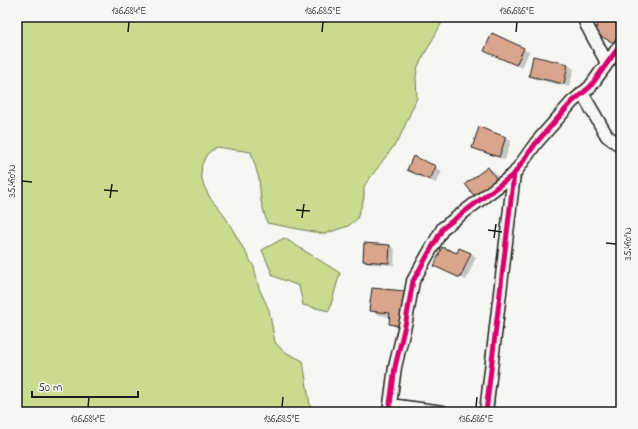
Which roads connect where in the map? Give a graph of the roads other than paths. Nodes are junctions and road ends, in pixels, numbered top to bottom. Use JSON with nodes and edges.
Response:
{"nodes":[{"id":1,"x":584,"y":17,"type":"edge"},
{"id":2,"x":621,"y":44,"type":"edge"},
{"id":3,"x":607,"y":63,"type":"junction"},
{"id":4,"x":582,"y":93,"type":"junction"},
{"id":5,"x":621,"y":146,"type":"edge"},
{"id":6,"x":514,"y":174,"type":"junction"},
{"id":7,"x":389,"y":408,"type":"edge"},
{"id":8,"x":444,"y":412,"type":"edge"},
{"id":9,"x":486,"y":412,"type":"edge"}],
"edges":[{"from":1,"to":3,"type":"street"},
{"from":2,"to":3,"type":"street"},
{"from":3,"to":4,"type":"street"},
{"from":4,"to":5,"type":"street"},
{"from":4,"to":6,"type":"street"},
{"from":6,"to":7,"type":"street"},
{"from":6,"to":9,"type":"street"},
{"from":7,"to":8,"type":"street"}]}
